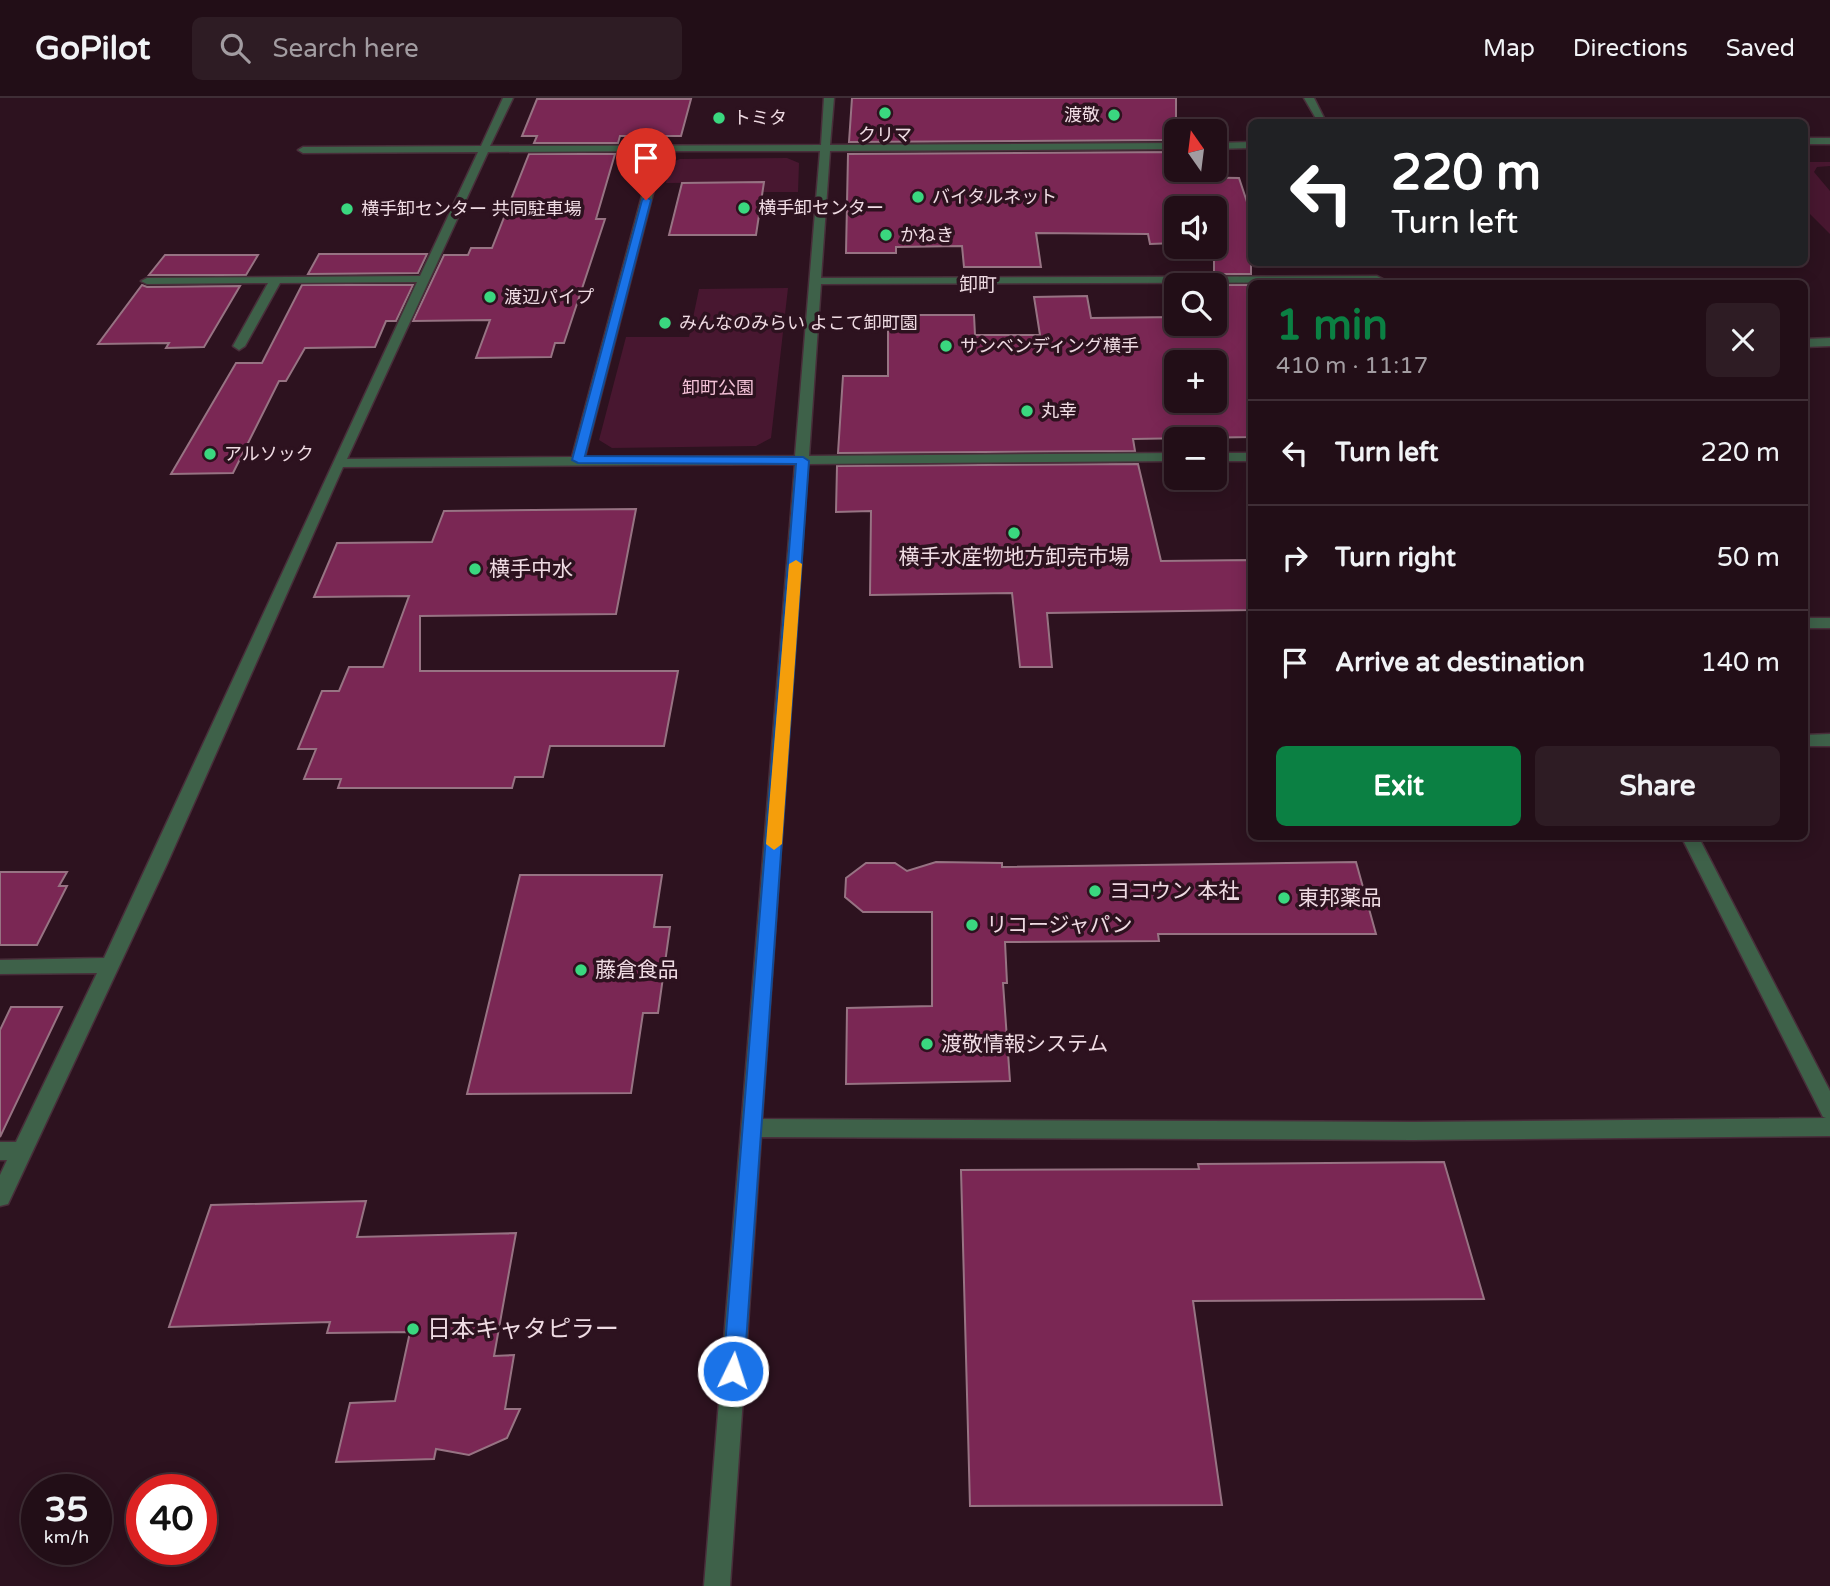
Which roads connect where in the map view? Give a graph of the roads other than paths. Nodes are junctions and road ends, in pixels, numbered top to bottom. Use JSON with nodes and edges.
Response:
{"nodes":[{"id":1,"x":508,"y":98,"type":"edge"},
{"id":2,"x":829,"y":98,"type":"edge"},
{"id":3,"x":1309,"y":98,"type":"edge"},
{"id":4,"x":1320,"y":119,"type":"edge"},
{"id":5,"x":1808,"y":141,"type":"edge"},
{"id":6,"x":1830,"y":141,"type":"edge"},
{"id":7,"x":1248,"y":145,"type":"edge"},
{"id":8,"x":1164,"y":146,"type":"edge"},
{"id":9,"x":1227,"y":146,"type":"edge"},
{"id":10,"x":660,"y":148,"type":"junction"},
{"id":11,"x":826,"y":148,"type":"junction"},
{"id":12,"x":303,"y":150,"type":"dead end"},
{"id":13,"x":484,"y":150,"type":"junction"},
{"id":14,"x":423,"y":279,"type":"junction"},
{"id":15,"x":276,"y":280,"type":"junction"},
{"id":16,"x":147,"y":281,"type":"dead end"},
{"id":17,"x":814,"y":281,"type":"junction"},
{"id":18,"x":1248,"y":281,"type":"edge"},
{"id":19,"x":1808,"y":342,"type":"edge"},
{"id":20,"x":1830,"y":342,"type":"edge"},
{"id":21,"x":239,"y":346,"type":"dead end"},
{"id":22,"x":1164,"y":457,"type":"edge"},
{"id":23,"x":1227,"y":457,"type":"edge"},
{"id":24,"x":1248,"y":457,"type":"edge"},
{"id":25,"x":578,"y":460,"type":"junction"},
{"id":26,"x":803,"y":461,"type":"junction"},
{"id":27,"x":338,"y":463,"type":"junction"},
{"id":28,"x":1808,"y":623,"type":"edge"},
{"id":29,"x":1830,"y":623,"type":"edge"},
{"id":30,"x":1830,"y":740,"type":"edge"},
{"id":31,"x":1808,"y":741,"type":"edge"},
{"id":32,"x":1691,"y":840,"type":"edge"},
{"id":33,"x":110,"y":965,"type":"junction"},
{"id":34,"x":0,"y":967,"type":"edge"},
{"id":35,"x":1830,"y":1111,"type":"edge"},
{"id":36,"x":1830,"y":1126,"type":"edge"},
{"id":37,"x":752,"y":1128,"type":"junction"},
{"id":38,"x":10,"y":1151,"type":"edge"},
{"id":39,"x":0,"y":1197,"type":"edge"},
{"id":40,"x":716,"y":1586,"type":"edge"}],
"edges":[{"from":1,"to":13,"type":"street"},
{"from":2,"to":11,"type":"street"},
{"from":3,"to":4,"type":"street"},
{"from":5,"to":6,"type":"street"},
{"from":7,"to":9,"type":"street"},
{"from":8,"to":11,"type":"street"},
{"from":10,"to":11,"type":"street"},
{"from":10,"to":13,"type":"street"},
{"from":10,"to":25,"type":"street"},
{"from":11,"to":17,"type":"street"},
{"from":12,"to":13,"type":"street"},
{"from":13,"to":14,"type":"street"},
{"from":14,"to":15,"type":"street"},
{"from":14,"to":27,"type":"street"},
{"from":15,"to":16,"type":"street"},
{"from":15,"to":21,"type":"street"},
{"from":17,"to":18,"type":"street"},
{"from":17,"to":26,"type":"street"},
{"from":19,"to":20,"type":"street"},
{"from":22,"to":26,"type":"street"},
{"from":23,"to":24,"type":"street"},
{"from":25,"to":26,"type":"street"},
{"from":25,"to":27,"type":"street"},
{"from":26,"to":37,"type":"street"},
{"from":27,"to":33,"type":"street"},
{"from":28,"to":29,"type":"street"},
{"from":30,"to":31,"type":"street"},
{"from":32,"to":35,"type":"street"},
{"from":33,"to":34,"type":"street"},
{"from":33,"to":38,"type":"street"},
{"from":36,"to":37,"type":"street"},
{"from":37,"to":40,"type":"street"},
{"from":38,"to":39,"type":"street"}]}
